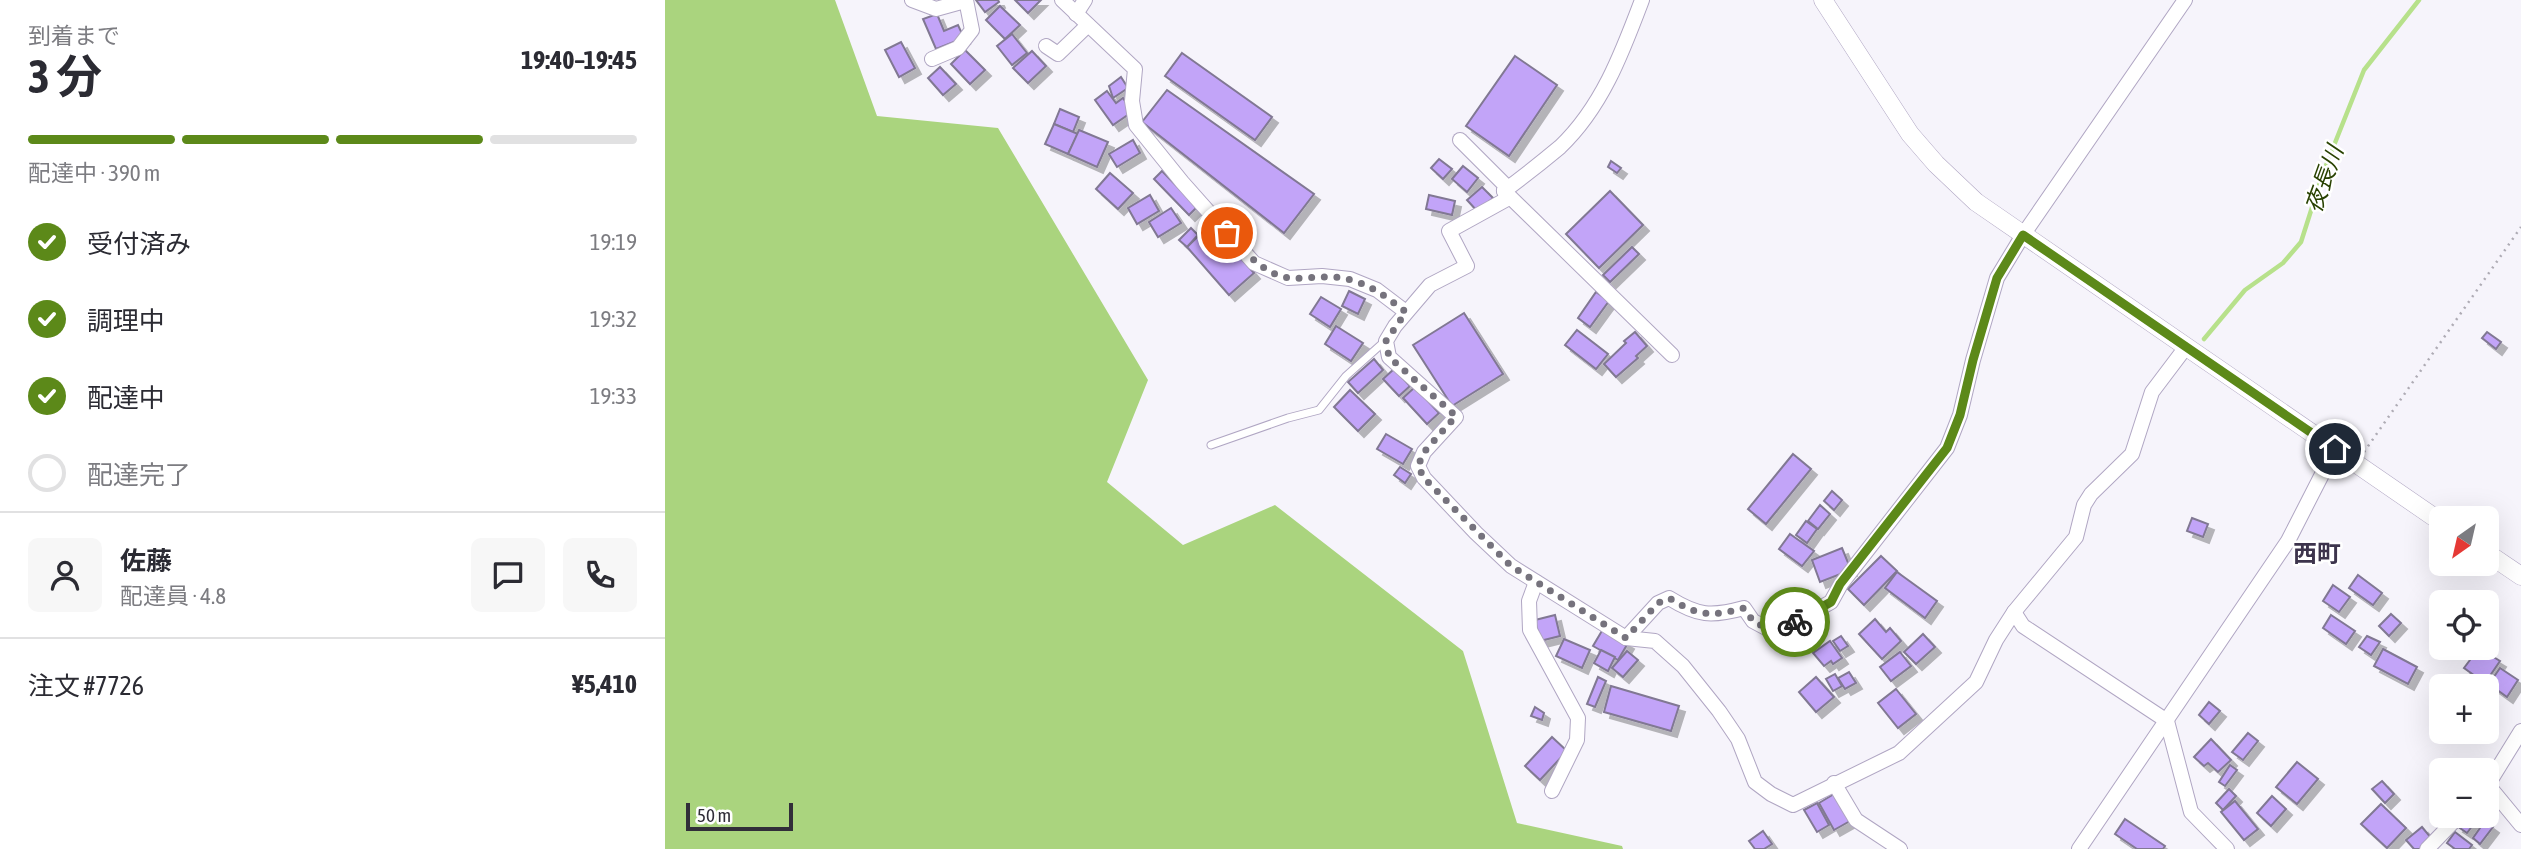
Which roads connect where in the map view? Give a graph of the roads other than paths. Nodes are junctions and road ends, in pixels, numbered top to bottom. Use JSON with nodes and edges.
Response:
{"nodes":[{"id":1,"x":912,"y":0,"type":"edge"},
{"id":2,"x":1062,"y":0,"type":"edge"},
{"id":3,"x":1085,"y":0,"type":"edge"},
{"id":4,"x":1642,"y":0,"type":"edge"},
{"id":5,"x":1823,"y":0,"type":"edge"},
{"id":6,"x":2185,"y":0,"type":"edge"},
{"id":7,"x":966,"y":1,"type":"edge"},
{"id":8,"x":1076,"y":14,"type":"junction"},
{"id":9,"x":1088,"y":25,"type":"junction"},
{"id":10,"x":1046,"y":46,"type":"dead end"},
{"id":11,"x":932,"y":59,"type":"dead end"},
{"id":12,"x":1460,"y":140,"type":"dead end"},
{"id":13,"x":1506,"y":190,"type":"junction"},
{"id":14,"x":2023,"y":235,"type":"junction"},
{"id":15,"x":1406,"y":312,"type":"junction"},
{"id":16,"x":1386,"y":341,"type":"junction"},
{"id":17,"x":2186,"y":347,"type":"junction"},
{"id":18,"x":1672,"y":355,"type":"dead end"},
{"id":19,"x":1211,"y":445,"type":"dead end"},
{"id":20,"x":2335,"y":449,"type":"junction"},
{"id":21,"x":2429,"y":514,"type":"edge"},
{"id":22,"x":2499,"y":561,"type":"edge"},
{"id":23,"x":2521,"y":576,"type":"edge"},
{"id":24,"x":1536,"y":582,"type":"junction"},
{"id":25,"x":2014,"y":612,"type":"junction"},
{"id":26,"x":1626,"y":638,"type":"junction"},
{"id":27,"x":2167,"y":721,"type":"junction"},
{"id":28,"x":2521,"y":731,"type":"edge"},
{"id":29,"x":2499,"y":768,"type":"edge"},
{"id":30,"x":1834,"y":783,"type":"junction"},
{"id":31,"x":1552,"y":791,"type":"dead end"},
{"id":32,"x":2499,"y":799,"type":"edge"},
{"id":33,"x":2521,"y":825,"type":"edge"},
{"id":34,"x":2447,"y":828,"type":"edge"},
{"id":35,"x":1900,"y":849,"type":"edge"},
{"id":36,"x":2078,"y":849,"type":"edge"},
{"id":37,"x":2227,"y":849,"type":"edge"},
{"id":38,"x":2427,"y":849,"type":"edge"}],
"edges":[{"from":1,"to":7,"type":"street"},
{"from":2,"to":8,"type":"street"},
{"from":3,"to":8,"type":"street"},
{"from":4,"to":13,"type":"street"},
{"from":5,"to":14,"type":"street"},
{"from":6,"to":14,"type":"street"},
{"from":7,"to":11,"type":"street"},
{"from":8,"to":9,"type":"street"},
{"from":9,"to":10,"type":"street"},
{"from":9,"to":15,"type":"street"},
{"from":12,"to":13,"type":"street"},
{"from":13,"to":15,"type":"street"},
{"from":13,"to":18,"type":"street"},
{"from":14,"to":17,"type":"street"},
{"from":14,"to":26,"type":"street"},
{"from":15,"to":16,"type":"street"},
{"from":16,"to":19,"type":"lane"},
{"from":16,"to":24,"type":"street"},
{"from":17,"to":20,"type":"street"},
{"from":17,"to":25,"type":"street"},
{"from":20,"to":21,"type":"street"},
{"from":20,"to":27,"type":"street"},
{"from":22,"to":23,"type":"street"},
{"from":24,"to":26,"type":"street"},
{"from":24,"to":31,"type":"street"},
{"from":25,"to":27,"type":"street"},
{"from":25,"to":30,"type":"street"},
{"from":26,"to":30,"type":"street"},
{"from":27,"to":36,"type":"street"},
{"from":27,"to":37,"type":"street"},
{"from":28,"to":29,"type":"street"},
{"from":30,"to":35,"type":"street"},
{"from":32,"to":33,"type":"street"},
{"from":34,"to":38,"type":"street"}]}
